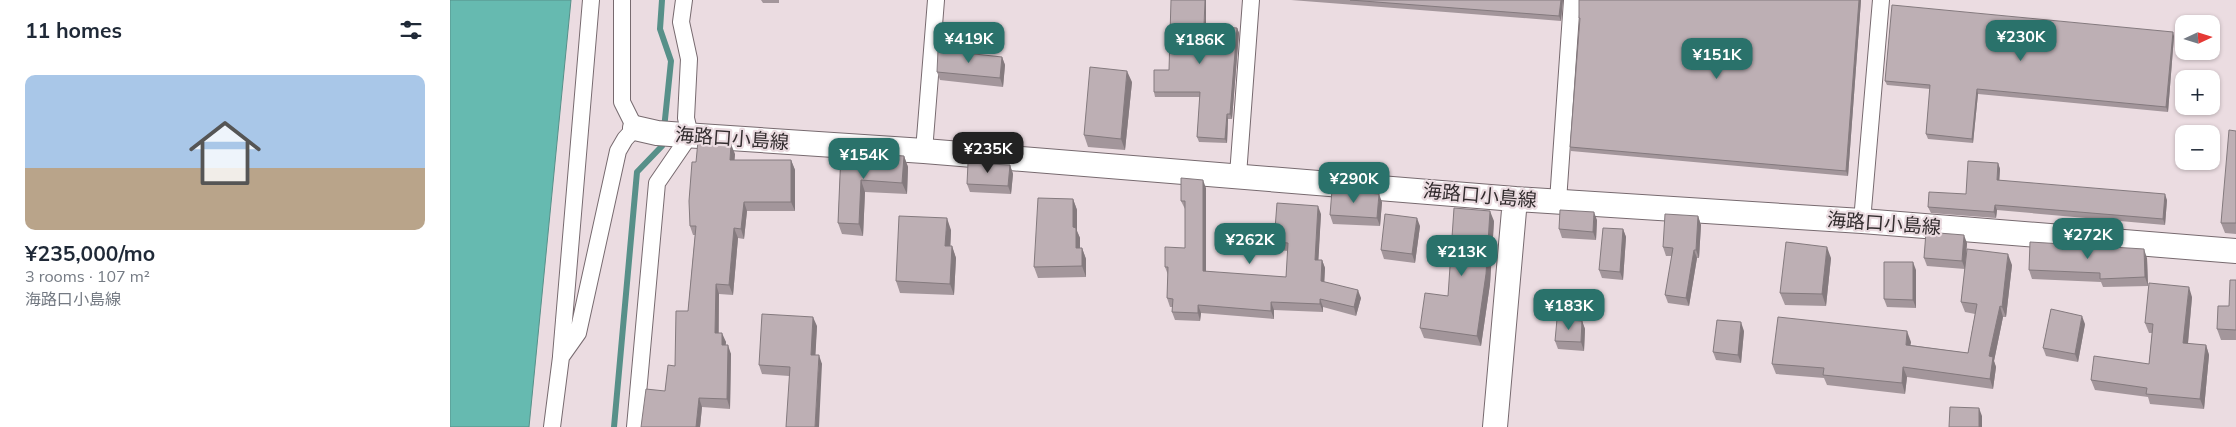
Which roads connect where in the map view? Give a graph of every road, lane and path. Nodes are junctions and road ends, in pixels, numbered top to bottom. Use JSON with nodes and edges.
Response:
{"nodes":[{"id":1,"x":591,"y":0,"type":"edge"},
{"id":2,"x":622,"y":0,"type":"edge"},
{"id":3,"x":684,"y":0,"type":"edge"},
{"id":4,"x":936,"y":0,"type":"edge"},
{"id":5,"x":1251,"y":0,"type":"edge"},
{"id":6,"x":1572,"y":0,"type":"edge"},
{"id":7,"x":1881,"y":0,"type":"edge"},
{"id":8,"x":646,"y":130,"type":"junction"},
{"id":9,"x":687,"y":135,"type":"junction"},
{"id":10,"x":924,"y":151,"type":"junction"},
{"id":11,"x":1238,"y":175,"type":"junction"},
{"id":12,"x":1515,"y":198,"type":"junction"},
{"id":13,"x":1558,"y":201,"type":"junction"},
{"id":14,"x":1862,"y":221,"type":"junction"},
{"id":15,"x":2236,"y":250,"type":"edge"},
{"id":16,"x":561,"y":357,"type":"junction"},
{"id":17,"x":552,"y":427,"type":"edge"},
{"id":18,"x":636,"y":427,"type":"edge"},
{"id":19,"x":1495,"y":427,"type":"edge"}],
"edges":[{"from":1,"to":16,"type":"street"},
{"from":2,"to":8,"type":"street"},
{"from":3,"to":9,"type":"street"},
{"from":4,"to":10,"type":"street"},
{"from":5,"to":11,"type":"street"},
{"from":6,"to":13,"type":"street"},
{"from":7,"to":14,"type":"street"},
{"from":8,"to":9,"type":"main road","name":"海路口小島線"},
{"from":8,"to":16,"type":"street"},
{"from":9,"to":10,"type":"main road","name":"海路口小島線"},
{"from":9,"to":18,"type":"street"},
{"from":10,"to":11,"type":"main road","name":"海路口小島線"},
{"from":11,"to":12,"type":"main road","name":"海路口小島線"},
{"from":12,"to":13,"type":"main road","name":"海路口小島線"},
{"from":12,"to":19,"type":"main road"},
{"from":13,"to":14,"type":"main road","name":"海路口小島線"},
{"from":14,"to":15,"type":"main road","name":"海路口小島線"},
{"from":16,"to":17,"type":"street"}]}
